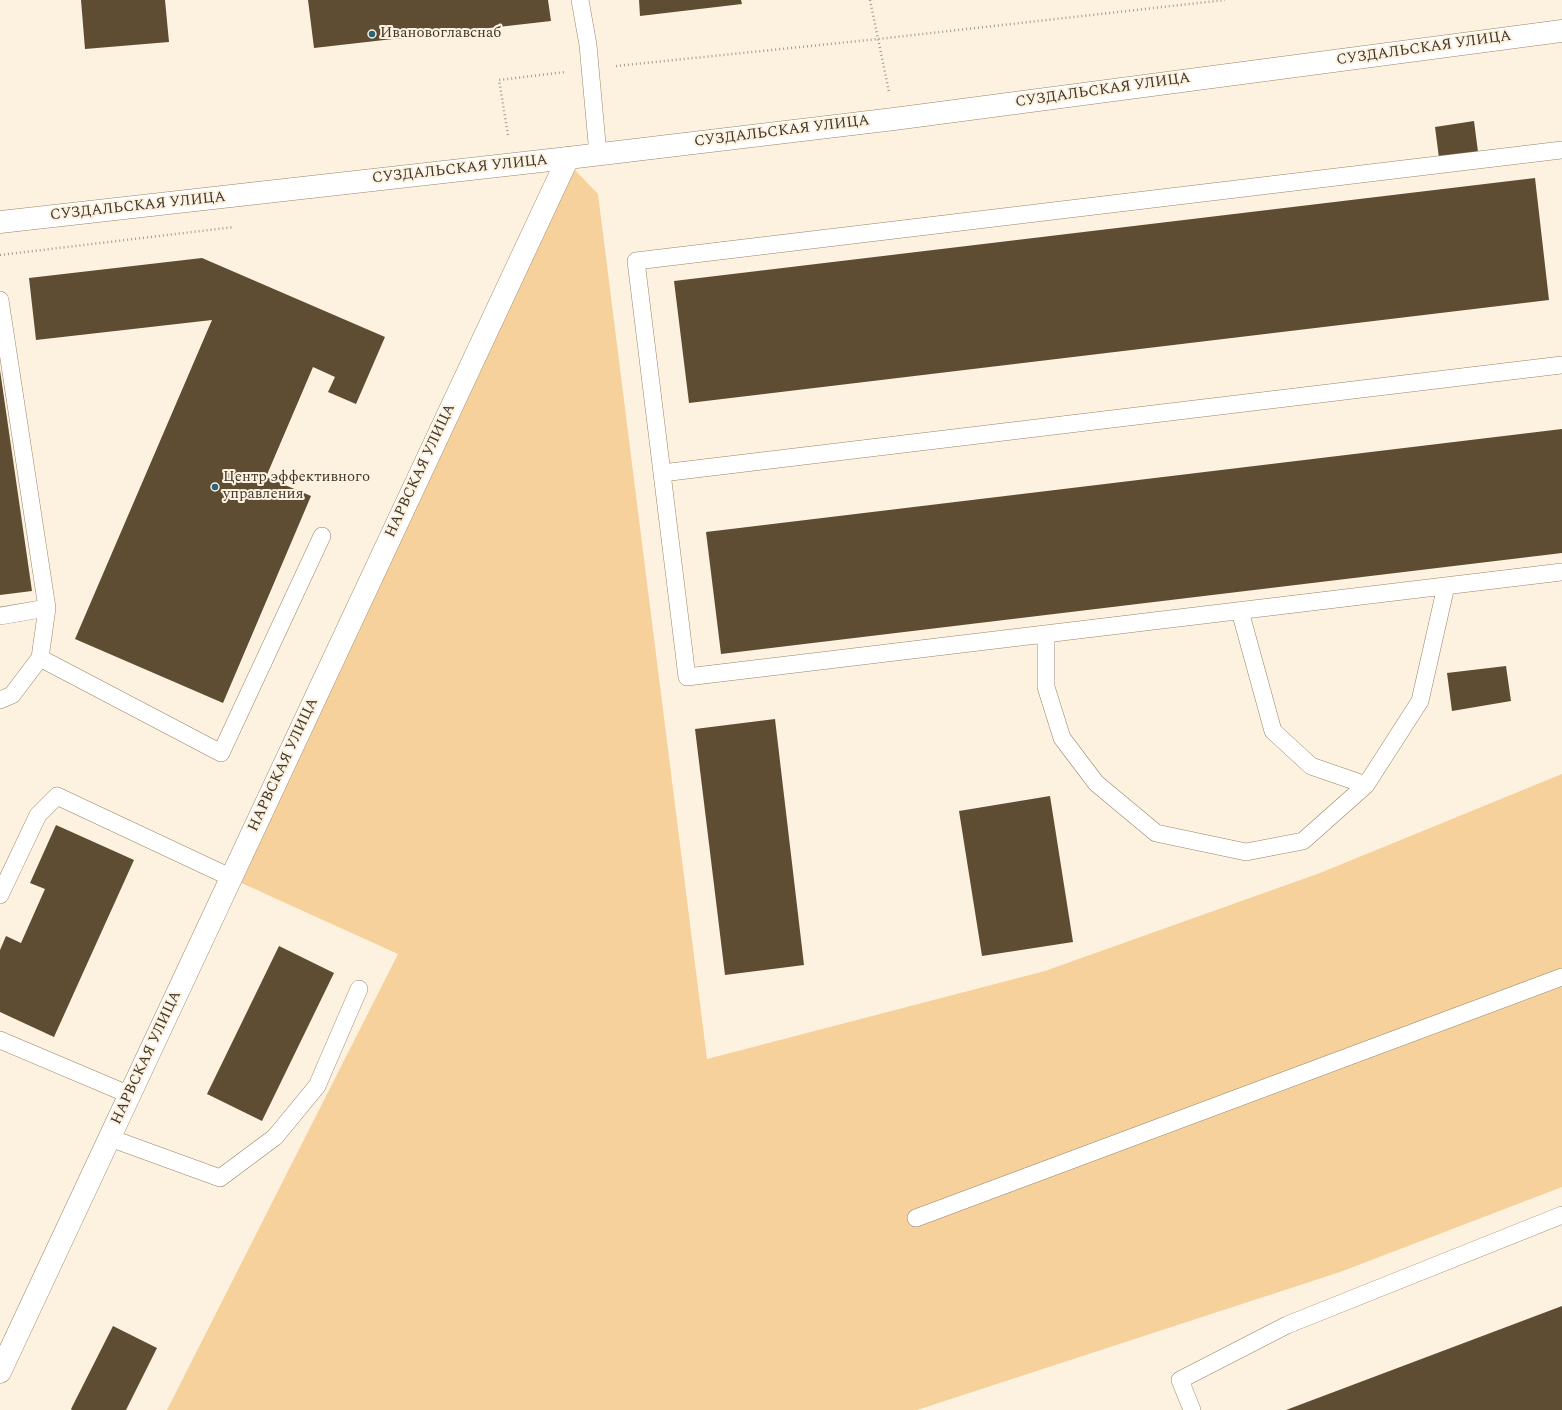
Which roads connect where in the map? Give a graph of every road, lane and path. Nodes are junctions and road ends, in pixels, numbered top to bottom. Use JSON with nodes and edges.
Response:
{"nodes":[{"id":1,"x":580,"y":0,"type":"edge"},
{"id":2,"x":870,"y":0,"type":"edge"},
{"id":3,"x":1225,"y":0,"type":"edge"},
{"id":4,"x":1562,"y":31,"type":"edge"},
{"id":5,"x":878,"y":39,"type":"junction"},
{"id":6,"x":590,"y":68,"type":"junction"},
{"id":7,"x":894,"y":119,"type":"junction"},
{"id":8,"x":1562,"y":150,"type":"edge"},
{"id":9,"x":598,"y":154,"type":"junction"},
{"id":10,"x":568,"y":158,"type":"junction"},
{"id":11,"x":513,"y":164,"type":"junction"},
{"id":12,"x":0,"y":222,"type":"edge"},
{"id":13,"x":0,"y":300,"type":"edge"},
{"id":14,"x":2,"y":334,"type":"edge"},
{"id":15,"x":1562,"y":365,"type":"edge"},
{"id":16,"x":662,"y":473,"type":"junction"},
{"id":17,"x":322,"y":536,"type":"dead end"},
{"id":18,"x":1562,"y":572,"type":"edge"},
{"id":19,"x":1446,"y":586,"type":"junction"},
{"id":20,"x":47,"y":608,"type":"junction"},
{"id":21,"x":1240,"y":611,"type":"junction"},
{"id":22,"x":0,"y":616,"type":"edge"},
{"id":23,"x":1046,"y":634,"type":"junction"},
{"id":24,"x":40,"y":658,"type":"junction"},
{"id":25,"x":0,"y":700,"type":"edge"},
{"id":26,"x":1366,"y":785,"type":"junction"},
{"id":27,"x":232,"y":878,"type":"junction"},
{"id":28,"x":0,"y":896,"type":"edge"},
{"id":29,"x":1562,"y":977,"type":"edge"},
{"id":30,"x":359,"y":989,"type":"dead end"},
{"id":31,"x":0,"y":1040,"type":"edge"},
{"id":32,"x":130,"y":1095,"type":"junction"},
{"id":33,"x":110,"y":1138,"type":"junction"},
{"id":34,"x":1562,"y":1215,"type":"edge"},
{"id":35,"x":916,"y":1218,"type":"dead end"},
{"id":36,"x":0,"y":1372,"type":"edge"},
{"id":37,"x":1192,"y":1410,"type":"edge"}],
"edges":[{"from":1,"to":6,"type":"lane"},
{"from":2,"to":5,"type":"path"},
{"from":3,"to":5,"type":"path"},
{"from":4,"to":7,"type":"main road","name":"СУЗДАЛЬСКАЯ УЛИЦА"},
{"from":5,"to":6,"type":"path"},
{"from":5,"to":7,"type":"path"},
{"from":6,"to":9,"type":"lane"},
{"from":6,"to":11,"type":"path"},
{"from":7,"to":9,"type":"main road","name":"СУЗДАЛЬСКАЯ УЛИЦА"},
{"from":8,"to":16,"type":"lane"},
{"from":9,"to":10,"type":"main road","name":"СУЗДАЛЬСКАЯ УЛИЦА"},
{"from":10,"to":11,"type":"main road","name":"СУЗДАЛЬСКАЯ УЛИЦА"},
{"from":10,"to":27,"type":"main road","name":"НАРВСКАЯ УЛИЦА"},
{"from":11,"to":12,"type":"main road","name":"СУЗДАЛЬСКАЯ УЛИЦА"},
{"from":13,"to":14,"type":"lane"},
{"from":14,"to":20,"type":"lane"},
{"from":15,"to":16,"type":"lane"},
{"from":16,"to":23,"type":"lane"},
{"from":17,"to":24,"type":"lane"},
{"from":18,"to":19,"type":"lane"},
{"from":19,"to":21,"type":"lane"},
{"from":19,"to":26,"type":"lane"},
{"from":20,"to":22,"type":"lane"},
{"from":20,"to":24,"type":"lane"},
{"from":21,"to":23,"type":"lane"},
{"from":21,"to":26,"type":"lane"},
{"from":23,"to":26,"type":"lane"},
{"from":24,"to":25,"type":"lane"},
{"from":27,"to":28,"type":"lane"},
{"from":27,"to":32,"type":"main road","name":"НАРВСКАЯ УЛИЦА"},
{"from":29,"to":35,"type":"lane"},
{"from":30,"to":33,"type":"lane"},
{"from":31,"to":32,"type":"lane"},
{"from":32,"to":33,"type":"main road","name":"НАРВСКАЯ УЛИЦА"},
{"from":33,"to":36,"type":"main road","name":"НАРВСКАЯ УЛИЦА"},
{"from":34,"to":37,"type":"lane"}]}
